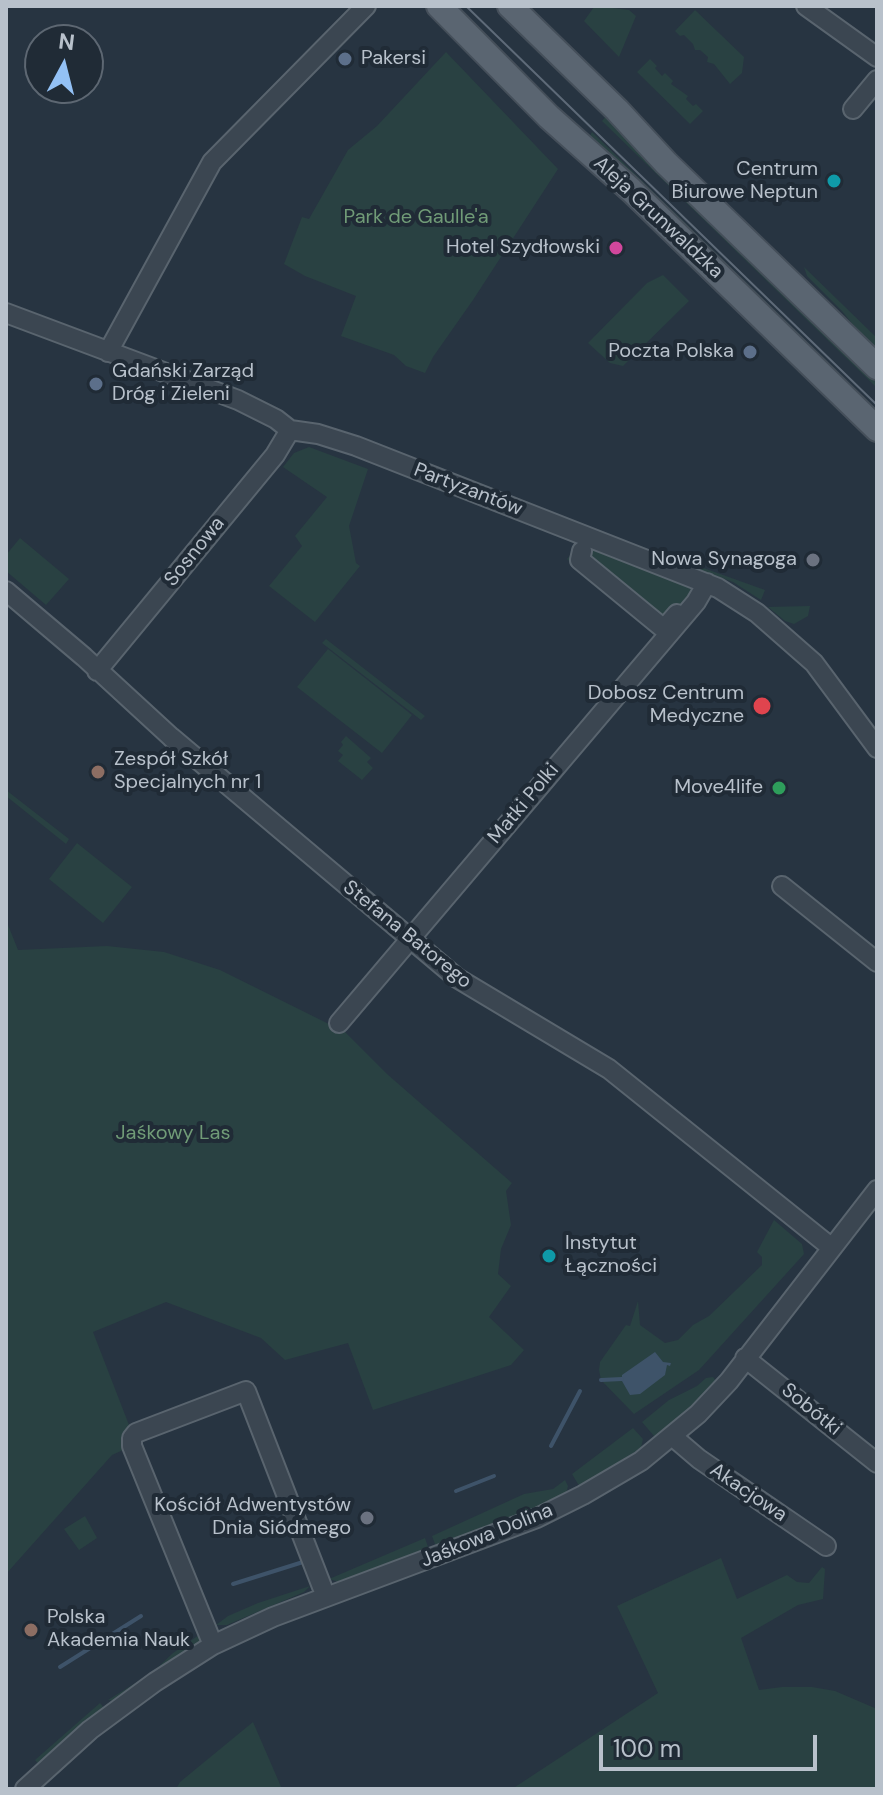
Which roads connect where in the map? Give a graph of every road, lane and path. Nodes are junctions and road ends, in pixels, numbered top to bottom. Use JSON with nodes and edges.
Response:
{"nodes":[{"id":1,"x":366,"y":6,"type":"edge"},
{"id":2,"x":439,"y":6,"type":"edge"},
{"id":3,"x":510,"y":6,"type":"edge"},
{"id":4,"x":806,"y":6,"type":"edge"},
{"id":5,"x":877,"y":57,"type":"edge"},
{"id":6,"x":877,"y":80,"type":"edge"},
{"id":7,"x":853,"y":109,"type":"dead end"},
{"id":8,"x":6,"y":313,"type":"edge"},
{"id":9,"x":108,"y":352,"type":"junction"},
{"id":10,"x":877,"y":367,"type":"edge"},
{"id":11,"x":877,"y":429,"type":"edge"},
{"id":12,"x":290,"y":430,"type":"junction"},
{"id":13,"x":582,"y":551,"type":"dead end"},
{"id":14,"x":707,"y":583,"type":"junction"},
{"id":15,"x":6,"y":591,"type":"edge"},
{"id":16,"x":690,"y":598,"type":"dead end"},
{"id":17,"x":97,"y":671,"type":"junction"},
{"id":18,"x":877,"y":748,"type":"edge"},
{"id":19,"x":782,"y":886,"type":"dead end"},
{"id":20,"x":409,"y":939,"type":"junction"},
{"id":21,"x":877,"y":962,"type":"edge"},
{"id":22,"x":339,"y":1023,"type":"dead end"},
{"id":23,"x":877,"y":1190,"type":"edge"},
{"id":24,"x":832,"y":1248,"type":"junction"},
{"id":25,"x":745,"y":1358,"type":"junction"},
{"id":26,"x":672,"y":1436,"type":"junction"},
{"id":27,"x":877,"y":1463,"type":"edge"},
{"id":28,"x":826,"y":1546,"type":"dead end"},
{"id":29,"x":326,"y":1597,"type":"junction"},
{"id":30,"x":213,"y":1645,"type":"junction"},
{"id":31,"x":25,"y":1789,"type":"edge"}],
"edges":[{"from":1,"to":9,"type":"street"},
{"from":2,"to":11,"type":"main road","name":"Aleja Grunwaldzka"},
{"from":3,"to":10,"type":"main road"},
{"from":4,"to":5,"type":"street"},
{"from":6,"to":7,"type":"street"},
{"from":8,"to":9,"type":"street","name":"Partyzantów"},
{"from":9,"to":12,"type":"street","name":"Partyzantów"},
{"from":12,"to":14,"type":"street","name":"Partyzantów"},
{"from":12,"to":17,"type":"street","name":"Sosnowa"},
{"from":13,"to":16,"type":"street"},
{"from":14,"to":18,"type":"street","name":"Partyzantów"},
{"from":14,"to":20,"type":"street","name":"Matki Polki"},
{"from":15,"to":17,"type":"street","name":"Stefana Batorego"},
{"from":17,"to":20,"type":"street","name":"Stefana Batorego"},
{"from":19,"to":21,"type":"street"},
{"from":20,"to":22,"type":"street","name":"Matki Polki"},
{"from":20,"to":24,"type":"street","name":"Stefana Batorego"},
{"from":23,"to":24,"type":"street","name":"Jaśkowa Dolina"},
{"from":24,"to":25,"type":"street","name":"Jaśkowa Dolina"},
{"from":25,"to":26,"type":"street","name":"Jaśkowa Dolina"},
{"from":25,"to":27,"type":"street","name":"Sobótki"},
{"from":26,"to":28,"type":"street","name":"Akacjowa"},
{"from":26,"to":29,"type":"street","name":"Jaśkowa Dolina"},
{"from":29,"to":30,"type":"street","name":"Jaśkowa Dolina"},
{"from":29,"to":30,"type":"street"},
{"from":30,"to":31,"type":"street","name":"Jaśkowa Dolina"}]}
